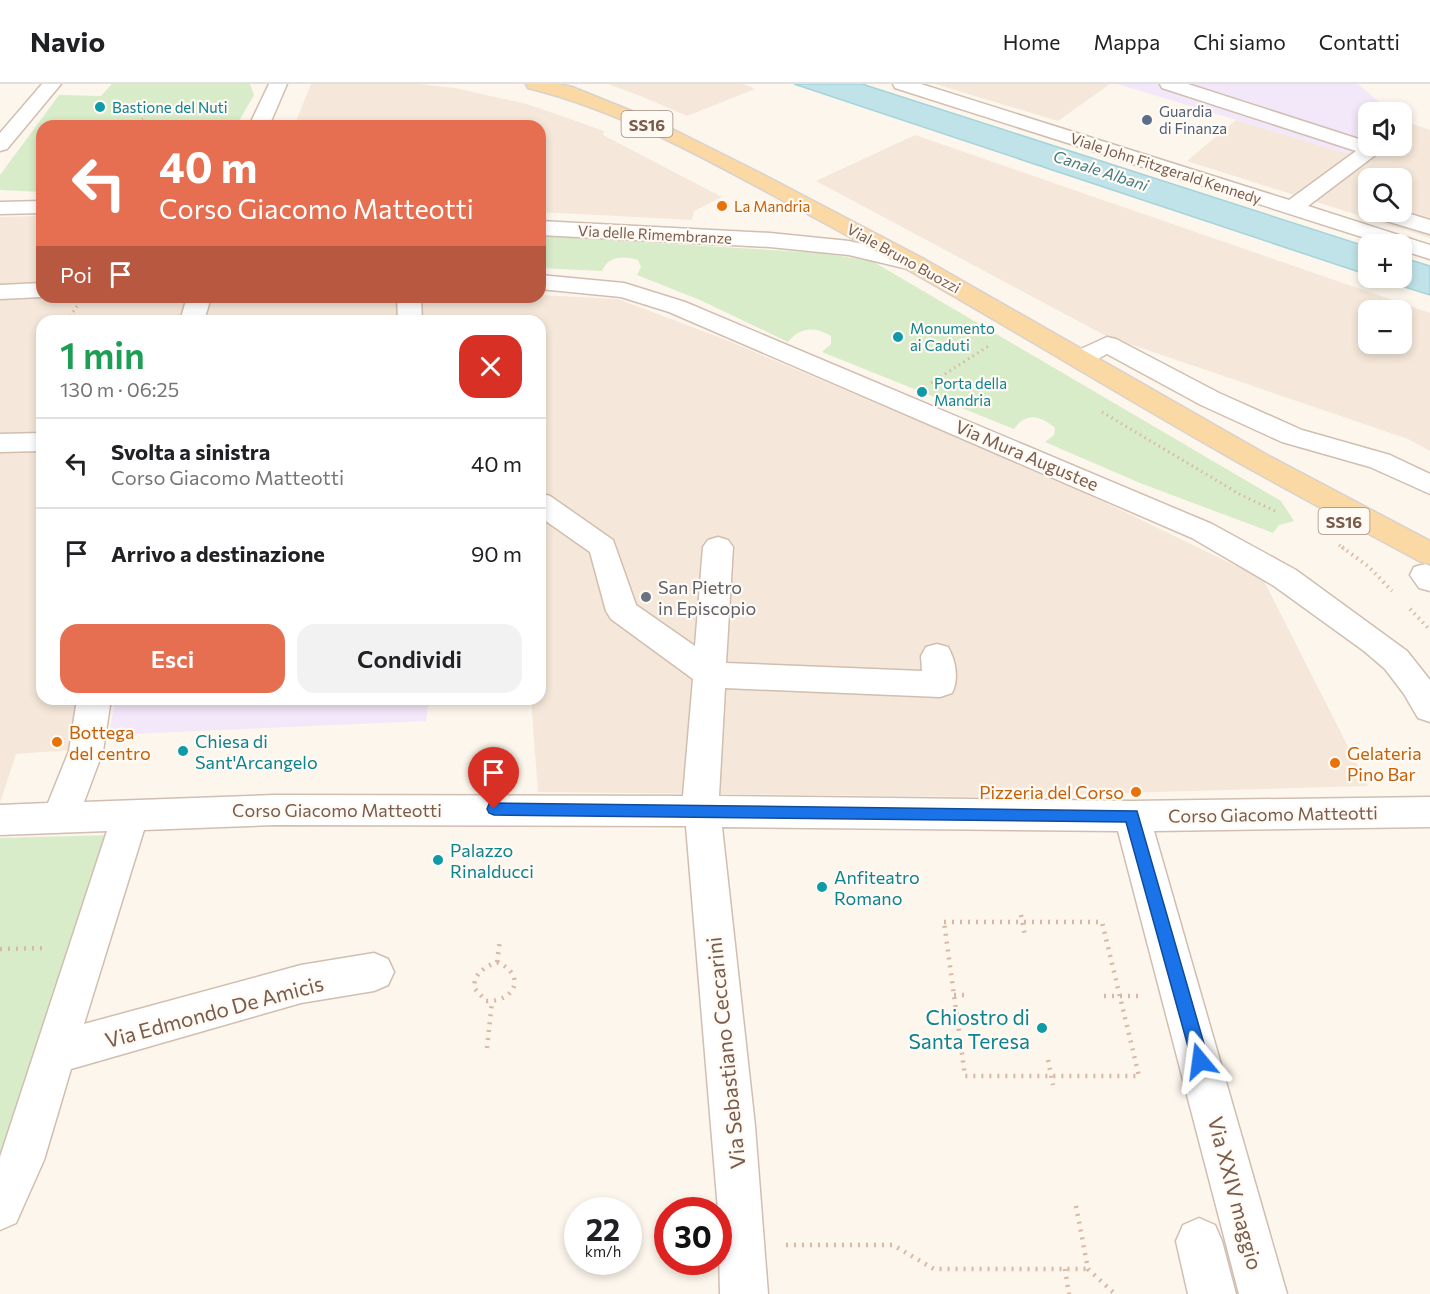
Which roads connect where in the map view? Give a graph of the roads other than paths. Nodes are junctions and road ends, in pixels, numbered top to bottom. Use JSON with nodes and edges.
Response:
{"nodes":[{"id":1,"x":52,"y":84,"type":"edge"},
{"id":2,"x":278,"y":84,"type":"edge"},
{"id":3,"x":535,"y":84,"type":"edge"},
{"id":4,"x":902,"y":84,"type":"edge"},
{"id":5,"x":1168,"y":84,"type":"edge"},
{"id":6,"x":22,"y":119,"type":"junction"},
{"id":7,"x":0,"y":120,"type":"edge"},
{"id":8,"x":262,"y":120,"type":"edge"},
{"id":9,"x":0,"y":146,"type":"edge"},
{"id":10,"x":36,"y":207,"type":"edge"},
{"id":11,"x":0,"y":208,"type":"edge"},
{"id":12,"x":1292,"y":208,"type":"junction"},
{"id":13,"x":818,"y":211,"type":"junction"},
{"id":14,"x":1358,"y":213,"type":"edge"},
{"id":15,"x":1412,"y":221,"type":"edge"},
{"id":16,"x":1344,"y":224,"type":"junction"},
{"id":17,"x":1430,"y":227,"type":"edge"},
{"id":18,"x":546,"y":228,"type":"edge"},
{"id":19,"x":770,"y":240,"type":"junction"},
{"id":20,"x":1430,"y":252,"type":"edge"},
{"id":21,"x":916,"y":264,"type":"junction"},
{"id":22,"x":546,"y":283,"type":"edge"},
{"id":23,"x":36,"y":290,"type":"edge"},
{"id":24,"x":0,"y":292,"type":"edge"},
{"id":25,"x":1081,"y":358,"type":"junction"},
{"id":26,"x":1292,"y":436,"type":"junction"},
{"id":27,"x":0,"y":442,"type":"edge"},
{"id":28,"x":36,"y":442,"type":"edge"},
{"id":29,"x":1259,"y":462,"type":"junction"},
{"id":30,"x":1430,"y":485,"type":"edge"},
{"id":31,"x":546,"y":507,"type":"edge"},
{"id":32,"x":718,"y":547,"type":"dead end"},
{"id":33,"x":1429,"y":572,"type":"edge"},
{"id":34,"x":937,"y":656,"type":"dead end"},
{"id":35,"x":710,"y":675,"type":"junction"},
{"id":36,"x":93,"y":705,"type":"edge"},
{"id":37,"x":1430,"y":709,"type":"edge"},
{"id":38,"x":702,"y":812,"type":"junction"},
{"id":39,"x":1430,"y":812,"type":"edge"},
{"id":40,"x":131,"y":815,"type":"junction"},
{"id":41,"x":1132,"y":816,"type":"junction"},
{"id":42,"x":59,"y":819,"type":"junction"},
{"id":43,"x":0,"y":820,"type":"edge"},
{"id":44,"x":374,"y":972,"type":"dead end"},
{"id":45,"x":55,"y":1053,"type":"junction"},
{"id":46,"x":0,"y":1207,"type":"edge"},
{"id":47,"x":1199,"y":1241,"type":"dead end"},
{"id":48,"x":744,"y":1294,"type":"edge"},
{"id":49,"x":1212,"y":1294,"type":"edge"},
{"id":50,"x":1263,"y":1294,"type":"edge"}],
"edges":[{"from":1,"to":6,"type":"street"},
{"from":2,"to":8,"type":"street"},
{"from":3,"to":13,"type":"main road","name":"Viale Bruno Buozzi","number":"SS16"},
{"from":4,"to":12,"type":"street","name":"Viale John Fitzgerald Kennedy"},
{"from":5,"to":12,"type":"street"},
{"from":6,"to":7,"type":"street"},
{"from":6,"to":9,"type":"street"},
{"from":10,"to":11,"type":"street"},
{"from":12,"to":16,"type":"street","name":"Viale John Fitzgerald Kennedy"},
{"from":13,"to":19,"type":"street","name":"Via delle Rimembranze"},
{"from":13,"to":21,"type":"main road","name":"Viale Bruno Buozzi","number":"SS16"},
{"from":14,"to":16,"type":"street"},
{"from":15,"to":17,"type":"street"},
{"from":16,"to":20,"type":"street","name":"Viale John Fitzgerald Kennedy"},
{"from":18,"to":19,"type":"street","name":"Via delle Rimembranze"},
{"from":19,"to":21,"type":"street","name":"Via delle Rimembranze"},
{"from":21,"to":25,"type":"main road","name":"Viale Bruno Buozzi","number":"SS16"},
{"from":22,"to":37,"type":"street","name":"Via Mura Augustee"},
{"from":23,"to":24,"type":"street"},
{"from":25,"to":26,"type":"street"},
{"from":25,"to":29,"type":"main road","name":"Viale Bruno Buozzi","number":"SS16"},
{"from":26,"to":29,"type":"street"},
{"from":26,"to":30,"type":"street"},
{"from":27,"to":28,"type":"street"},
{"from":29,"to":33,"type":"main road","name":"Viale Bruno Buozzi","number":"SS16"},
{"from":31,"to":35,"type":"street"},
{"from":32,"to":35,"type":"street","name":"Via Sebastiano Ceccarini"},
{"from":34,"to":35,"type":"street"},
{"from":35,"to":38,"type":"street","name":"Via Sebastiano Ceccarini"},
{"from":36,"to":42,"type":"street"},
{"from":38,"to":40,"type":"street","name":"Corso Giacomo Matteotti"},
{"from":38,"to":41,"type":"street","name":"Corso Giacomo Matteotti"},
{"from":38,"to":48,"type":"street","name":"Via Sebastiano Ceccarini"},
{"from":39,"to":41,"type":"street","name":"Corso Giacomo Matteotti"},
{"from":40,"to":42,"type":"street","name":"Corso Giacomo Matteotti"},
{"from":40,"to":45,"type":"street"},
{"from":41,"to":50,"type":"street","name":"Via XXIV maggio"},
{"from":42,"to":43,"type":"street","name":"Corso Giacomo Matteotti"},
{"from":44,"to":45,"type":"street","name":"Via Edmondo De Amicis"},
{"from":45,"to":46,"type":"street"},
{"from":47,"to":49,"type":"street"}]}
